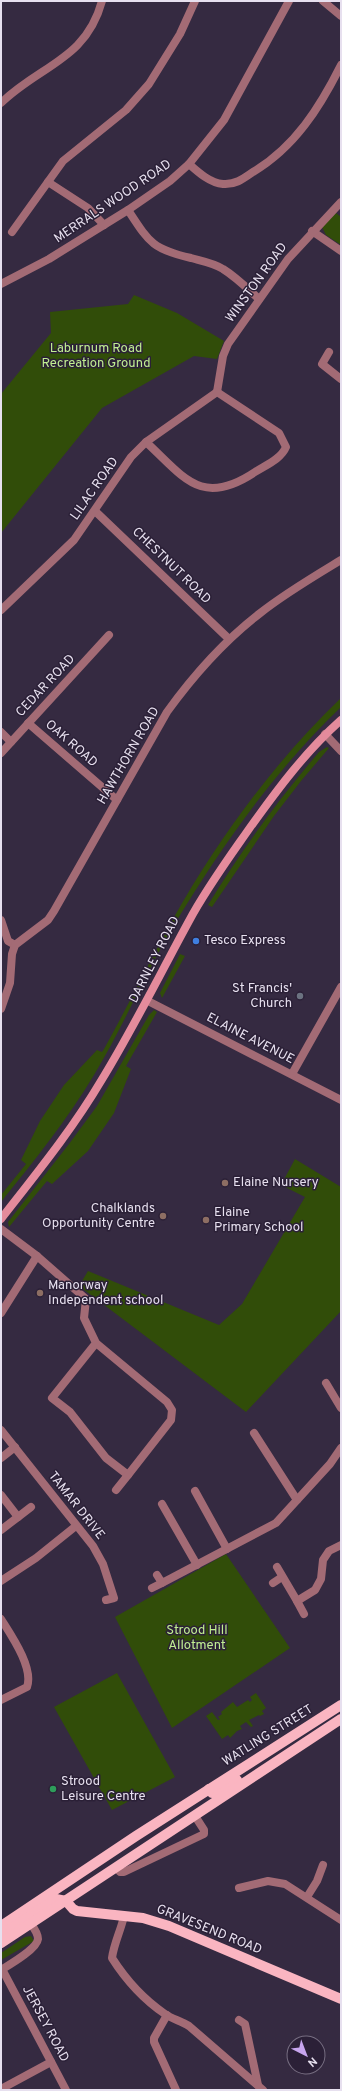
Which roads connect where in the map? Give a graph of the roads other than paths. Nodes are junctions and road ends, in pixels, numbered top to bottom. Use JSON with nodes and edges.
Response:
{"nodes":[{"id":1,"x":102,"y":1,"type":"edge"},
{"id":2,"x":195,"y":1,"type":"edge"},
{"id":3,"x":289,"y":1,"type":"edge"},
{"id":4,"x":323,"y":1,"type":"edge"},
{"id":5,"x":341,"y":16,"type":"edge"},
{"id":6,"x":341,"y":65,"type":"edge"},
{"id":7,"x":1,"y":102,"type":"edge"},
{"id":8,"x":188,"y":164,"type":"junction"},
{"id":9,"x":48,"y":182,"type":"junction"},
{"id":10,"x":341,"y":202,"type":"edge"},
{"id":11,"x":128,"y":210,"type":"junction"},
{"id":12,"x":104,"y":225,"type":"junction"},
{"id":13,"x":312,"y":231,"type":"junction"},
{"id":14,"x":12,"y":232,"type":"dead end"},
{"id":15,"x":341,"y":251,"type":"edge"},
{"id":16,"x":1,"y":284,"type":"edge"},
{"id":17,"x":259,"y":299,"type":"junction"},
{"id":18,"x":328,"y":352,"type":"dead end"},
{"id":19,"x":341,"y":379,"type":"edge"},
{"id":20,"x":217,"y":392,"type":"junction"},
{"id":21,"x":146,"y":442,"type":"junction"},
{"id":22,"x":96,"y":511,"type":"junction"},
{"id":23,"x":341,"y":560,"type":"edge"},
{"id":24,"x":1,"y":610,"type":"edge"},
{"id":25,"x":109,"y":635,"type":"dead end"},
{"id":26,"x":229,"y":640,"type":"junction"},
{"id":27,"x":341,"y":720,"type":"edge"},
{"id":28,"x":28,"y":723,"type":"junction"},
{"id":29,"x":1,"y":732,"type":"edge"},
{"id":30,"x":325,"y":734,"type":"junction"},
{"id":31,"x":11,"y":742,"type":"junction"},
{"id":32,"x":341,"y":751,"type":"edge"},
{"id":33,"x":1,"y":753,"type":"edge"},
{"id":34,"x":117,"y":800,"type":"junction"},
{"id":35,"x":1,"y":920,"type":"edge"},
{"id":36,"x":8,"y":942,"type":"edge"},
{"id":37,"x":341,"y":987,"type":"edge"},
{"id":38,"x":148,"y":1001,"type":"junction"},
{"id":39,"x":1,"y":1009,"type":"edge"},
{"id":40,"x":292,"y":1074,"type":"junction"},
{"id":41,"x":341,"y":1100,"type":"edge"},
{"id":42,"x":1,"y":1219,"type":"edge"},
{"id":43,"x":1,"y":1229,"type":"edge"},
{"id":44,"x":37,"y":1256,"type":"junction"},
{"id":45,"x":1,"y":1313,"type":"edge"},
{"id":46,"x":96,"y":1343,"type":"junction"},
{"id":47,"x":326,"y":1383,"type":"dead end"},
{"id":48,"x":341,"y":1408,"type":"edge"},
{"id":49,"x":1,"y":1430,"type":"edge"},
{"id":50,"x":254,"y":1433,"type":"dead end"},
{"id":51,"x":15,"y":1447,"type":"junction"},
{"id":52,"x":341,"y":1448,"type":"edge"},
{"id":53,"x":1,"y":1458,"type":"edge"},
{"id":54,"x":128,"y":1475,"type":"junction"},
{"id":55,"x":116,"y":1490,"type":"dead end"},
{"id":56,"x":195,"y":1491,"type":"dead end"},
{"id":57,"x":1,"y":1495,"type":"edge"},
{"id":58,"x":297,"y":1500,"type":"junction"},
{"id":59,"x":162,"y":1504,"type":"dead end"},
{"id":60,"x":31,"y":1507,"type":"dead end"},
{"id":61,"x":18,"y":1517,"type":"junction"},
{"id":62,"x":76,"y":1526,"type":"junction"},
{"id":63,"x":1,"y":1530,"type":"edge"},
{"id":64,"x":341,"y":1545,"type":"edge"},
{"id":65,"x":226,"y":1549,"type":"junction"},
{"id":66,"x":197,"y":1565,"type":"junction"},
{"id":67,"x":276,"y":1567,"type":"dead end"},
{"id":68,"x":157,"y":1575,"type":"dead end"},
{"id":69,"x":282,"y":1577,"type":"junction"},
{"id":70,"x":1,"y":1581,"type":"edge"},
{"id":71,"x":162,"y":1583,"type":"junction"},
{"id":72,"x":273,"y":1583,"type":"dead end"},
{"id":73,"x":152,"y":1588,"type":"dead end"},
{"id":74,"x":106,"y":1600,"type":"dead end"},
{"id":75,"x":297,"y":1601,"type":"junction"},
{"id":76,"x":304,"y":1614,"type":"dead end"},
{"id":77,"x":1,"y":1619,"type":"edge"},
{"id":78,"x":1,"y":1700,"type":"edge"},
{"id":79,"x":341,"y":1705,"type":"edge"},
{"id":80,"x":341,"y":1719,"type":"edge"},
{"id":81,"x":270,"y":1766,"type":"junction"},
{"id":82,"x":209,"y":1789,"type":"junction"},
{"id":83,"x":195,"y":1816,"type":"junction"},
{"id":84,"x":113,"y":1851,"type":"junction"},
{"id":85,"x":323,"y":1865,"type":"dead end"},
{"id":86,"x":116,"y":1868,"type":"junction"},
{"id":87,"x":239,"y":1888,"type":"dead end"},
{"id":88,"x":307,"y":1897,"type":"junction"},
{"id":89,"x":66,"y":1901,"type":"junction"},
{"id":90,"x":124,"y":1916,"type":"junction"},
{"id":91,"x":28,"y":1917,"type":"junction"},
{"id":92,"x":341,"y":1920,"type":"edge"},
{"id":93,"x":1,"y":1926,"type":"edge"},
{"id":94,"x":1,"y":1935,"type":"edge"},
{"id":95,"x":1,"y":1943,"type":"edge"},
{"id":96,"x":2,"y":1969,"type":"edge"},
{"id":97,"x":341,"y":1999,"type":"edge"},
{"id":98,"x":167,"y":2015,"type":"junction"},
{"id":99,"x":239,"y":2020,"type":"dead end"},
{"id":100,"x":51,"y":2062,"type":"junction"},
{"id":101,"x":260,"y":2088,"type":"edge"},
{"id":102,"x":1,"y":2089,"type":"edge"},
{"id":103,"x":66,"y":2090,"type":"edge"},
{"id":104,"x":176,"y":2090,"type":"edge"}],
"edges":[{"from":1,"to":7,"type":"street"},
{"from":2,"to":9,"type":"street"},
{"from":3,"to":8,"type":"street","name":"MERRALS WOOD ROAD"},
{"from":4,"to":5,"type":"street"},
{"from":6,"to":8,"type":"street"},
{"from":8,"to":11,"type":"street","name":"MERRALS WOOD ROAD"},
{"from":9,"to":12,"type":"street"},
{"from":9,"to":14,"type":"street"},
{"from":10,"to":13,"type":"street","name":"WINSTON ROAD"},
{"from":11,"to":12,"type":"street","name":"MERRALS WOOD ROAD"},
{"from":11,"to":17,"type":"street"},
{"from":12,"to":16,"type":"street","name":"MERRALS WOOD ROAD"},
{"from":13,"to":15,"type":"street"},
{"from":13,"to":17,"type":"street","name":"WINSTON ROAD"},
{"from":17,"to":20,"type":"street","name":"WINSTON ROAD"},
{"from":18,"to":19,"type":"street"},
{"from":20,"to":21,"type":"street","name":"LILAC ROAD"},
{"from":20,"to":21,"type":"street"},
{"from":21,"to":22,"type":"street","name":"LILAC ROAD"},
{"from":22,"to":24,"type":"street","name":"LILAC ROAD"},
{"from":22,"to":26,"type":"street","name":"CHESTNUT ROAD"},
{"from":23,"to":26,"type":"street","name":"HAWTHORN ROAD"},
{"from":25,"to":28,"type":"street","name":"CEDAR ROAD"},
{"from":26,"to":34,"type":"street","name":"HAWTHORN ROAD"},
{"from":27,"to":30,"type":"street","name":"DARNLEY ROAD"},
{"from":28,"to":31,"type":"street","name":"CEDAR ROAD"},
{"from":28,"to":34,"type":"street","name":"OAK ROAD"},
{"from":29,"to":31,"type":"street"},
{"from":30,"to":32,"type":"street"},
{"from":30,"to":38,"type":"street","name":"DARNLEY ROAD"},
{"from":31,"to":33,"type":"street","name":"CEDAR ROAD"},
{"from":34,"to":36,"type":"street","name":"HAWTHORN ROAD"},
{"from":35,"to":36,"type":"street"},
{"from":36,"to":39,"type":"street"},
{"from":37,"to":40,"type":"street"},
{"from":38,"to":40,"type":"street","name":"ELAINE AVENUE"},
{"from":38,"to":42,"type":"street","name":"DARNLEY ROAD"},
{"from":40,"to":41,"type":"street","name":"ELAINE AVENUE"},
{"from":43,"to":44,"type":"street"},
{"from":44,"to":45,"type":"street"},
{"from":44,"to":46,"type":"street"},
{"from":46,"to":54,"type":"street"},
{"from":46,"to":54,"type":"street"},
{"from":47,"to":48,"type":"street"},
{"from":49,"to":51,"type":"street","name":"TAMAR DRIVE"},
{"from":50,"to":58,"type":"street"},
{"from":51,"to":53,"type":"street"},
{"from":51,"to":62,"type":"street","name":"TAMAR DRIVE"},
{"from":52,"to":58,"type":"street"},
{"from":54,"to":55,"type":"street"},
{"from":56,"to":65,"type":"street"},
{"from":57,"to":61,"type":"street"},
{"from":58,"to":65,"type":"street"},
{"from":59,"to":66,"type":"street"},
{"from":60,"to":61,"type":"street"},
{"from":61,"to":63,"type":"street"},
{"from":62,"to":70,"type":"street"},
{"from":62,"to":74,"type":"street","name":"TAMAR DRIVE"},
{"from":64,"to":75,"type":"street"},
{"from":65,"to":66,"type":"street"},
{"from":66,"to":71,"type":"street"},
{"from":67,"to":69,"type":"street"},
{"from":68,"to":71,"type":"street"},
{"from":69,"to":72,"type":"street"},
{"from":69,"to":75,"type":"street"},
{"from":71,"to":73,"type":"street"},
{"from":75,"to":76,"type":"street"},
{"from":77,"to":78,"type":"street"},
{"from":79,"to":82,"type":"main road","name":"WATLING STREET"},
{"from":80,"to":81,"type":"main road","name":"WATLING STREET"},
{"from":81,"to":82,"type":"main road","name":"WATLING STREET"},
{"from":81,"to":83,"type":"main road","name":"WATLING STREET"},
{"from":82,"to":84,"type":"main road","name":"WATLING STREET"},
{"from":83,"to":84,"type":"main road","name":"WATLING STREET"},
{"from":83,"to":86,"type":"main road","name":"WATLING STREET"},
{"from":83,"to":86,"type":"street"},
{"from":84,"to":91,"type":"main road","name":"WATLING STREET"},
{"from":85,"to":88,"type":"street"},
{"from":86,"to":89,"type":"main road","name":"WATLING STREET"},
{"from":87,"to":88,"type":"street"},
{"from":88,"to":92,"type":"street"},
{"from":89,"to":90,"type":"main road","name":"GRAVESEND ROAD"},
{"from":89,"to":91,"type":"main road","name":"WATLING STREET"},
{"from":90,"to":97,"type":"main road","name":"GRAVESEND ROAD"},
{"from":90,"to":98,"type":"street"},
{"from":91,"to":93,"type":"main road"},
{"from":91,"to":94,"type":"main road"},
{"from":91,"to":95,"type":"main road"},
{"from":91,"to":96,"type":"street"},
{"from":96,"to":100,"type":"street","name":"JERSEY ROAD"},
{"from":98,"to":101,"type":"street"},
{"from":98,"to":104,"type":"street"},
{"from":99,"to":101,"type":"street"},
{"from":100,"to":102,"type":"street"},
{"from":100,"to":103,"type":"street","name":"JERSEY ROAD"}]}
